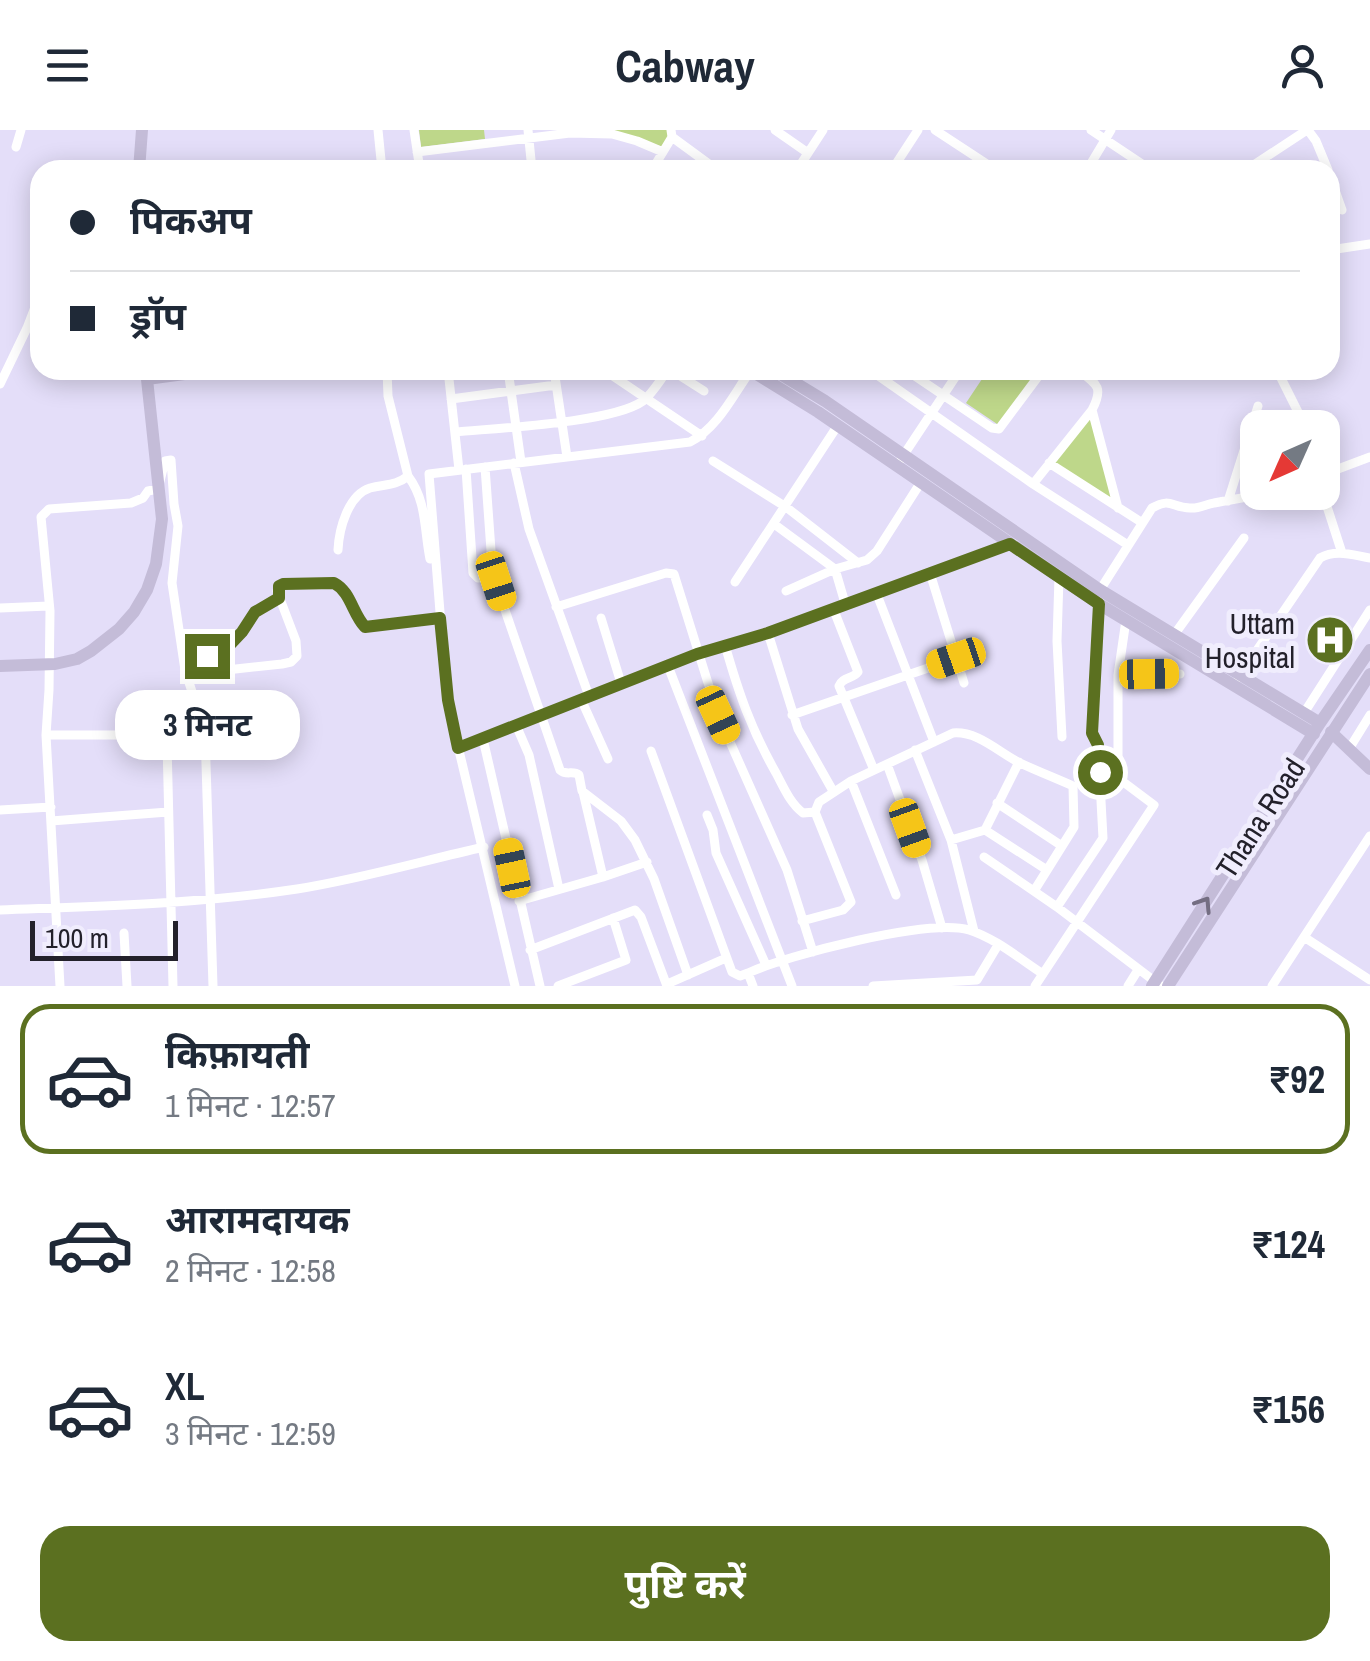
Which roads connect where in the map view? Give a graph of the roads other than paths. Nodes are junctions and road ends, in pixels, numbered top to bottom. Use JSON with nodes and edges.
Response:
{"nodes":[{"id":1,"x":21,"y":130,"type":"edge"},
{"id":2,"x":142,"y":130,"type":"edge"},
{"id":3,"x":378,"y":130,"type":"edge"},
{"id":4,"x":414,"y":130,"type":"edge"},
{"id":5,"x":488,"y":130,"type":"edge"},
{"id":6,"x":775,"y":130,"type":"edge"},
{"id":7,"x":823,"y":130,"type":"edge"},
{"id":8,"x":918,"y":130,"type":"edge"},
{"id":9,"x":935,"y":130,"type":"edge"},
{"id":10,"x":1091,"y":130,"type":"edge"},
{"id":11,"x":1111,"y":130,"type":"edge"},
{"id":12,"x":1308,"y":130,"type":"edge"},
{"id":13,"x":570,"y":131,"type":"edge"},
{"id":14,"x":612,"y":132,"type":"edge"},
{"id":15,"x":529,"y":134,"type":"edge"},
{"id":16,"x":672,"y":134,"type":"edge"},
{"id":17,"x":1105,"y":140,"type":"junction"},
{"id":18,"x":489,"y":142,"type":"junction"},
{"id":19,"x":16,"y":147,"type":"dead end"},
{"id":20,"x":417,"y":152,"type":"junction"},
{"id":21,"x":663,"y":152,"type":"junction"},
{"id":22,"x":808,"y":153,"type":"junction"},
{"id":23,"x":140,"y":160,"type":"edge"},
{"id":24,"x":381,"y":160,"type":"edge"},
{"id":25,"x":418,"y":160,"type":"edge"},
{"id":26,"x":531,"y":160,"type":"edge"},
{"id":27,"x":658,"y":160,"type":"edge"},
{"id":28,"x":705,"y":160,"type":"edge"},
{"id":29,"x":803,"y":160,"type":"edge"},
{"id":30,"x":898,"y":160,"type":"edge"},
{"id":31,"x":981,"y":160,"type":"edge"},
{"id":32,"x":1093,"y":160,"type":"edge"},
{"id":33,"x":1135,"y":160,"type":"edge"},
{"id":34,"x":1262,"y":160,"type":"edge"},
{"id":35,"x":1324,"y":160,"type":"edge"},
{"id":36,"x":1340,"y":204,"type":"edge"},
{"id":37,"x":1342,"y":210,"type":"dead end"},
{"id":38,"x":1370,"y":244,"type":"edge"},
{"id":39,"x":1340,"y":248,"type":"edge"},
{"id":40,"x":30,"y":320,"type":"edge"},
{"id":41,"x":147,"y":380,"type":"edge"},
{"id":42,"x":387,"y":380,"type":"edge"},
{"id":43,"x":449,"y":380,"type":"edge"},
{"id":44,"x":509,"y":380,"type":"edge"},
{"id":45,"x":555,"y":380,"type":"edge"},
{"id":46,"x":619,"y":380,"type":"edge"},
{"id":47,"x":661,"y":380,"type":"edge"},
{"id":48,"x":686,"y":380,"type":"edge"},
{"id":49,"x":743,"y":380,"type":"edge"},
{"id":50,"x":766,"y":380,"type":"edge"},
{"id":51,"x":790,"y":380,"type":"edge"},
{"id":52,"x":884,"y":380,"type":"edge"},
{"id":53,"x":928,"y":380,"type":"edge"},
{"id":54,"x":953,"y":380,"type":"edge"},
{"id":55,"x":1035,"y":380,"type":"edge"},
{"id":56,"x":1093,"y":380,"type":"edge"},
{"id":57,"x":1283,"y":380,"type":"edge"},
{"id":58,"x":0,"y":384,"type":"edge"},
{"id":59,"x":556,"y":385,"type":"junction"},
{"id":60,"x":510,"y":390,"type":"junction"},
{"id":61,"x":704,"y":391,"type":"dead end"},
{"id":62,"x":943,"y":395,"type":"junction"},
{"id":63,"x":647,"y":398,"type":"junction"},
{"id":64,"x":451,"y":399,"type":"junction"},
{"id":65,"x":1258,"y":406,"type":"dead end"},
{"id":66,"x":1092,"y":410,"type":"junction"},
{"id":67,"x":1297,"y":410,"type":"edge"},
{"id":68,"x":931,"y":413,"type":"junction"},
{"id":69,"x":561,"y":421,"type":"junction"},
{"id":70,"x":838,"y":425,"type":"junction"},
{"id":71,"x":516,"y":426,"type":"junction"},
{"id":72,"x":455,"y":432,"type":"junction"},
{"id":73,"x":702,"y":436,"type":"junction"},
{"id":74,"x":567,"y":456,"type":"junction"},
{"id":75,"x":1370,"y":457,"type":"edge"},
{"id":76,"x":901,"y":460,"type":"junction"},
{"id":77,"x":713,"y":461,"type":"dead end"},
{"id":78,"x":518,"y":463,"type":"junction"},
{"id":79,"x":1049,"y":464,"type":"junction"},
{"id":80,"x":485,"y":467,"type":"junction"},
{"id":81,"x":1340,"y":469,"type":"edge"},
{"id":82,"x":463,"y":470,"type":"junction"},
{"id":83,"x":408,"y":476,"type":"junction"},
{"id":84,"x":921,"y":482,"type":"junction"},
{"id":85,"x":1033,"y":484,"type":"junction"},
{"id":86,"x":159,"y":494,"type":"junction"},
{"id":87,"x":1240,"y":498,"type":"edge"},
{"id":88,"x":1228,"y":500,"type":"junction"},
{"id":89,"x":786,"y":506,"type":"junction"},
{"id":90,"x":1118,"y":508,"type":"junction"},
{"id":91,"x":1328,"y":510,"type":"edge"},
{"id":92,"x":1141,"y":522,"type":"junction"},
{"id":93,"x":774,"y":524,"type":"junction"},
{"id":94,"x":1244,"y":538,"type":"dead end"},
{"id":95,"x":1025,"y":539,"type":"junction"},
{"id":96,"x":1010,"y":544,"type":"junction"},
{"id":97,"x":1128,"y":545,"type":"junction"},
{"id":98,"x":338,"y":550,"type":"dead end"},
{"id":99,"x":1342,"y":552,"type":"junction"},
{"id":100,"x":1370,"y":558,"type":"edge"},
{"id":101,"x":858,"y":564,"type":"junction"},
{"id":102,"x":835,"y":569,"type":"junction"},
{"id":103,"x":930,"y":573,"type":"junction"},
{"id":104,"x":1058,"y":577,"type":"junction"},
{"id":105,"x":493,"y":578,"type":"junction"},
{"id":106,"x":734,"y":582,"type":"dead end"},
{"id":107,"x":786,"y":591,"type":"dead end"},
{"id":108,"x":876,"y":592,"type":"junction"},
{"id":109,"x":1100,"y":597,"type":"junction"},
{"id":110,"x":279,"y":598,"type":"junction"},
{"id":111,"x":438,"y":598,"type":"junction"},
{"id":112,"x":845,"y":603,"type":"junction"},
{"id":113,"x":50,"y":606,"type":"junction"},
{"id":114,"x":0,"y":608,"type":"edge"},
{"id":115,"x":556,"y":608,"type":"junction"},
{"id":116,"x":833,"y":608,"type":"junction"},
{"id":117,"x":1369,"y":612,"type":"edge"},
{"id":118,"x":440,"y":618,"type":"junction"},
{"id":119,"x":601,"y":618,"type":"dead end"},
{"id":120,"x":1126,"y":620,"type":"junction"},
{"id":121,"x":768,"y":633,"type":"junction"},
{"id":122,"x":1174,"y":635,"type":"junction"},
{"id":123,"x":726,"y":645,"type":"junction"},
{"id":124,"x":1370,"y":650,"type":"edge"},
{"id":125,"x":697,"y":654,"type":"junction"},
{"id":126,"x":956,"y":658,"type":"junction"},
{"id":127,"x":0,"y":666,"type":"edge"},
{"id":128,"x":668,"y":666,"type":"junction"},
{"id":129,"x":1180,"y":674,"type":"dead end"},
{"id":130,"x":1370,"y":674,"type":"edge"},
{"id":131,"x":908,"y":675,"type":"junction"},
{"id":132,"x":1118,"y":675,"type":"junction"},
{"id":133,"x":1238,"y":679,"type":"junction"},
{"id":134,"x":964,"y":683,"type":"dead end"},
{"id":135,"x":621,"y":684,"type":"junction"},
{"id":136,"x":585,"y":698,"type":"junction"},
{"id":137,"x":844,"y":698,"type":"junction"},
{"id":138,"x":1304,"y":713,"type":"junction"},
{"id":139,"x":792,"y":714,"type":"junction"},
{"id":140,"x":543,"y":715,"type":"junction"},
{"id":141,"x":1370,"y":715,"type":"edge"},
{"id":142,"x":516,"y":724,"type":"junction"},
{"id":143,"x":1322,"y":730,"type":"junction"},
{"id":144,"x":46,"y":735,"type":"junction"},
{"id":145,"x":1062,"y":737,"type":"dead end"},
{"id":146,"x":483,"y":739,"type":"junction"},
{"id":147,"x":934,"y":742,"type":"junction"},
{"id":148,"x":458,"y":748,"type":"junction"},
{"id":149,"x":1348,"y":749,"type":"junction"},
{"id":150,"x":915,"y":750,"type":"junction"},
{"id":151,"x":651,"y":751,"type":"dead end"},
{"id":152,"x":608,"y":759,"type":"dead end"},
{"id":153,"x":1019,"y":762,"type":"junction"},
{"id":154,"x":886,"y":764,"type":"junction"},
{"id":155,"x":874,"y":770,"type":"junction"},
{"id":156,"x":1370,"y":770,"type":"edge"},
{"id":157,"x":851,"y":781,"type":"junction"},
{"id":158,"x":582,"y":790,"type":"junction"},
{"id":159,"x":833,"y":792,"type":"junction"},
{"id":160,"x":998,"y":803,"type":"junction"},
{"id":161,"x":50,"y":807,"type":"junction"},
{"id":162,"x":0,"y":810,"type":"edge"},
{"id":163,"x":168,"y":812,"type":"junction"},
{"id":164,"x":815,"y":812,"type":"junction"},
{"id":165,"x":708,"y":815,"type":"dead end"},
{"id":166,"x":52,"y":820,"type":"junction"},
{"id":167,"x":985,"y":830,"type":"junction"},
{"id":168,"x":1370,"y":836,"type":"edge"},
{"id":169,"x":951,"y":840,"type":"junction"},
{"id":170,"x":1062,"y":846,"type":"junction"},
{"id":171,"x":484,"y":847,"type":"junction"},
{"id":172,"x":1360,"y":851,"type":"junction"},
{"id":173,"x":984,"y":856,"type":"dead end"},
{"id":174,"x":647,"y":862,"type":"junction"},
{"id":175,"x":1370,"y":862,"type":"edge"},
{"id":176,"x":1047,"y":870,"type":"junction"},
{"id":177,"x":603,"y":877,"type":"junction"},
{"id":178,"x":559,"y":889,"type":"junction"},
{"id":179,"x":1034,"y":892,"type":"junction"},
{"id":180,"x":896,"y":895,"type":"dead end"},
{"id":181,"x":210,"y":900,"type":"junction"},
{"id":182,"x":519,"y":901,"type":"junction"},
{"id":183,"x":169,"y":903,"type":"junction"},
{"id":184,"x":1056,"y":907,"type":"junction"},
{"id":185,"x":55,"y":908,"type":"junction"},
{"id":186,"x":0,"y":910,"type":"edge"},
{"id":187,"x":613,"y":918,"type":"junction"},
{"id":188,"x":802,"y":920,"type":"junction"},
{"id":189,"x":1078,"y":923,"type":"junction"},
{"id":190,"x":942,"y":928,"type":"junction"},
{"id":191,"x":974,"y":931,"type":"junction"},
{"id":192,"x":124,"y":933,"type":"dead end"},
{"id":193,"x":1304,"y":937,"type":"junction"},
{"id":194,"x":998,"y":945,"type":"junction"},
{"id":195,"x":530,"y":950,"type":"junction"},
{"id":196,"x":814,"y":952,"type":"junction"},
{"id":197,"x":726,"y":958,"type":"junction"},
{"id":198,"x":783,"y":960,"type":"junction"},
{"id":199,"x":766,"y":965,"type":"junction"},
{"id":200,"x":1138,"y":970,"type":"junction"},
{"id":201,"x":748,"y":972,"type":"junction"},
{"id":202,"x":1043,"y":974,"type":"junction"},
{"id":203,"x":688,"y":975,"type":"junction"},
{"id":204,"x":1370,"y":980,"type":"edge"},
{"id":205,"x":667,"y":985,"type":"edge"},
{"id":206,"x":1159,"y":985,"type":"edge"},
{"id":207,"x":60,"y":986,"type":"edge"},
{"id":208,"x":127,"y":986,"type":"edge"},
{"id":209,"x":173,"y":986,"type":"edge"},
{"id":210,"x":213,"y":986,"type":"edge"},
{"id":211,"x":515,"y":986,"type":"edge"},
{"id":212,"x":540,"y":986,"type":"edge"},
{"id":213,"x":558,"y":986,"type":"edge"},
{"id":214,"x":753,"y":986,"type":"edge"},
{"id":215,"x":792,"y":986,"type":"edge"},
{"id":216,"x":873,"y":986,"type":"edge"},
{"id":217,"x":1035,"y":986,"type":"edge"},
{"id":218,"x":1128,"y":986,"type":"edge"},
{"id":219,"x":1272,"y":986,"type":"edge"}],
"edges":[{"from":1,"to":19,"type":"street"},
{"from":2,"to":23,"type":"street"},
{"from":3,"to":24,"type":"street"},
{"from":4,"to":20,"type":"street"},
{"from":5,"to":18,"type":"street"},
{"from":6,"to":22,"type":"street"},
{"from":7,"to":22,"type":"street"},
{"from":8,"to":30,"type":"street"},
{"from":9,"to":31,"type":"street"},
{"from":10,"to":17,"type":"street"},
{"from":11,"to":17,"type":"street"},
{"from":12,"to":34,"type":"street"},
{"from":12,"to":35,"type":"street"},
{"from":13,"to":14,"type":"street"},
{"from":13,"to":15,"type":"street"},
{"from":14,"to":21,"type":"street"},
{"from":15,"to":18,"type":"street"},
{"from":15,"to":26,"type":"street"},
{"from":16,"to":21,"type":"street"},
{"from":16,"to":28,"type":"street"},
{"from":17,"to":32,"type":"street"},
{"from":17,"to":33,"type":"street"},
{"from":18,"to":20,"type":"street"},
{"from":20,"to":25,"type":"street"},
{"from":21,"to":27,"type":"street"},
{"from":22,"to":29,"type":"street"},
{"from":36,"to":37,"type":"street"},
{"from":38,"to":39,"type":"street"},
{"from":40,"to":58,"type":"street"},
{"from":41,"to":86,"type":"street"},
{"from":42,"to":83,"type":"street"},
{"from":43,"to":64,"type":"street"},
{"from":44,"to":60,"type":"street"},
{"from":45,"to":59,"type":"street"},
{"from":46,"to":63,"type":"street"},
{"from":47,"to":63,"type":"street"},
{"from":48,"to":61,"type":"street"},
{"from":49,"to":73,"type":"street"},
{"from":50,"to":70,"type":"street"},
{"from":51,"to":76,"type":"street"},
{"from":52,"to":68,"type":"street"},
{"from":53,"to":62,"type":"street"},
{"from":54,"to":62,"type":"street"},
{"from":55,"to":62,"type":"street"},
{"from":56,"to":66,"type":"street"},
{"from":57,"to":67,"type":"street"},
{"from":59,"to":60,"type":"street"},
{"from":59,"to":69,"type":"street"},
{"from":60,"to":64,"type":"street"},
{"from":60,"to":71,"type":"street"},
{"from":62,"to":68,"type":"street"},
{"from":63,"to":69,"type":"street"},
{"from":63,"to":73,"type":"street"},
{"from":64,"to":72,"type":"street"},
{"from":65,"to":88,"type":"street"},
{"from":66,"to":79,"type":"street"},
{"from":66,"to":90,"type":"street"},
{"from":68,"to":76,"type":"street"},
{"from":68,"to":85,"type":"street"},
{"from":69,"to":71,"type":"street"},
{"from":69,"to":74,"type":"street"},
{"from":70,"to":76,"type":"street"},
{"from":70,"to":89,"type":"street"},
{"from":71,"to":72,"type":"street"},
{"from":71,"to":78,"type":"street"},
{"from":72,"to":82,"type":"street"},
{"from":73,"to":74,"type":"street"},
{"from":74,"to":78,"type":"street"},
{"from":75,"to":81,"type":"street"},
{"from":76,"to":84,"type":"street"},
{"from":76,"to":95,"type":"street"},
{"from":77,"to":89,"type":"street"},
{"from":78,"to":80,"type":"street"},
{"from":78,"to":115,"type":"street"},
{"from":79,"to":85,"type":"street"},
{"from":79,"to":90,"type":"street"},
{"from":80,"to":82,"type":"street"},
{"from":80,"to":105,"type":"street"},
{"from":82,"to":105,"type":"street"},
{"from":82,"to":111,"type":"street"},
{"from":83,"to":98,"type":"street"},
{"from":83,"to":111,"type":"street"},
{"from":84,"to":96,"type":"street"},
{"from":84,"to":101,"type":"street"},
{"from":85,"to":97,"type":"street"},
{"from":86,"to":113,"type":"street"},
{"from":86,"to":127,"type":"street"},
{"from":86,"to":181,"type":"street"},
{"from":87,"to":88,"type":"street"},
{"from":88,"to":92,"type":"street"},
{"from":89,"to":93,"type":"street"},
{"from":89,"to":101,"type":"street"},
{"from":90,"to":92,"type":"street"},
{"from":91,"to":99,"type":"street"},
{"from":92,"to":97,"type":"street"},
{"from":93,"to":102,"type":"street"},
{"from":93,"to":106,"type":"street"},
{"from":94,"to":122,"type":"street"},
{"from":95,"to":96,"type":"street"},
{"from":95,"to":109,"type":"street"},
{"from":96,"to":103,"type":"street"},
{"from":96,"to":104,"type":"street"},
{"from":97,"to":109,"type":"street"},
{"from":99,"to":100,"type":"street"},
{"from":99,"to":133,"type":"street"},
{"from":101,"to":102,"type":"street"},
{"from":102,"to":107,"type":"street"},
{"from":102,"to":112,"type":"street"},
{"from":103,"to":108,"type":"street"},
{"from":103,"to":126,"type":"street"},
{"from":104,"to":109,"type":"street"},
{"from":104,"to":145,"type":"street"},
{"from":105,"to":140,"type":"street"},
{"from":108,"to":112,"type":"street"},
{"from":108,"to":131,"type":"street"},
{"from":109,"to":120,"type":"street"},
{"from":109,"to":122,"type":"street"},
{"from":109,"to":184,"type":"street"},
{"from":110,"to":110,"type":"street"},
{"from":110,"to":118,"type":"street"},
{"from":111,"to":118,"type":"street"},
{"from":112,"to":116,"type":"street"},
{"from":113,"to":114,"type":"street"},
{"from":113,"to":144,"type":"street"},
{"from":115,"to":125,"type":"street"},
{"from":115,"to":136,"type":"street"},
{"from":116,"to":121,"type":"street"},
{"from":116,"to":137,"type":"street"},
{"from":117,"to":138,"type":"street"},
{"from":118,"to":148,"type":"street"},
{"from":119,"to":135,"type":"street"},
{"from":120,"to":132,"type":"street"},
{"from":120,"to":133,"type":"street"},
{"from":121,"to":123,"type":"street"},
{"from":121,"to":139,"type":"street"},
{"from":122,"to":133,"type":"street"},
{"from":123,"to":125,"type":"street"},
{"from":123,"to":164,"type":"street"},
{"from":124,"to":143,"type":"street","name":"Thana Road"},
{"from":125,"to":128,"type":"street"},
{"from":125,"to":188,"type":"street"},
{"from":126,"to":131,"type":"street"},
{"from":126,"to":134,"type":"street"},
{"from":128,"to":135,"type":"street"},
{"from":128,"to":198,"type":"street"},
{"from":129,"to":132,"type":"street"},
{"from":130,"to":143,"type":"street","name":"Thana Road"},
{"from":131,"to":137,"type":"street"},
{"from":131,"to":147,"type":"street"},
{"from":132,"to":189,"type":"street"},
{"from":133,"to":138,"type":"street"},
{"from":133,"to":143,"type":"street"},
{"from":135,"to":136,"type":"street"},
{"from":136,"to":140,"type":"street"},
{"from":136,"to":152,"type":"street"},
{"from":137,"to":139,"type":"street"},
{"from":137,"to":155,"type":"street"},
{"from":138,"to":143,"type":"street"},
{"from":139,"to":159,"type":"street"},
{"from":140,"to":142,"type":"street"},
{"from":140,"to":158,"type":"street"},
{"from":141,"to":149,"type":"street"},
{"from":142,"to":146,"type":"street"},
{"from":142,"to":178,"type":"street"},
{"from":143,"to":149,"type":"street"},
{"from":143,"to":206,"type":"street","name":"Thana Road"},
{"from":144,"to":161,"type":"street"},
{"from":144,"to":163,"type":"street"},
{"from":146,"to":148,"type":"street"},
{"from":146,"to":182,"type":"street"},
{"from":147,"to":150,"type":"street"},
{"from":147,"to":153,"type":"street"},
{"from":148,"to":171,"type":"street"},
{"from":149,"to":156,"type":"street"},
{"from":150,"to":154,"type":"street"},
{"from":150,"to":169,"type":"street"},
{"from":151,"to":197,"type":"street"},
{"from":153,"to":160,"type":"street"},
{"from":153,"to":170,"type":"street"},
{"from":154,"to":155,"type":"street"},
{"from":154,"to":190,"type":"street"},
{"from":155,"to":157,"type":"street"},
{"from":157,"to":159,"type":"street"},
{"from":157,"to":180,"type":"street"},
{"from":158,"to":174,"type":"street"},
{"from":158,"to":177,"type":"street"},
{"from":159,"to":164,"type":"street"},
{"from":160,"to":167,"type":"street"},
{"from":160,"to":170,"type":"street"},
{"from":161,"to":162,"type":"street"},
{"from":161,"to":166,"type":"street"},
{"from":163,"to":166,"type":"street"},
{"from":163,"to":183,"type":"street"},
{"from":164,"to":188,"type":"street"},
{"from":165,"to":199,"type":"street"},
{"from":166,"to":185,"type":"street"},
{"from":167,"to":169,"type":"street"},
{"from":167,"to":176,"type":"street"},
{"from":168,"to":172,"type":"street"},
{"from":169,"to":191,"type":"street"},
{"from":170,"to":176,"type":"street"},
{"from":171,"to":181,"type":"street"},
{"from":171,"to":211,"type":"street"},
{"from":172,"to":175,"type":"street"},
{"from":172,"to":193,"type":"street"},
{"from":173,"to":179,"type":"street"},
{"from":174,"to":177,"type":"street"},
{"from":174,"to":203,"type":"street"},
{"from":176,"to":179,"type":"street"},
{"from":177,"to":178,"type":"street"},
{"from":178,"to":182,"type":"street"},
{"from":179,"to":184,"type":"street"},
{"from":181,"to":183,"type":"street"},
{"from":181,"to":210,"type":"street"},
{"from":182,"to":195,"type":"street"},
{"from":183,"to":185,"type":"street"},
{"from":183,"to":209,"type":"street"},
{"from":184,"to":189,"type":"street"},
{"from":185,"to":186,"type":"street"},
{"from":185,"to":207,"type":"street"},
{"from":187,"to":195,"type":"street"},
{"from":187,"to":205,"type":"street"},
{"from":187,"to":213,"type":"street"},
{"from":188,"to":196,"type":"street"},
{"from":189,"to":200,"type":"street"},
{"from":189,"to":202,"type":"street"},
{"from":190,"to":191,"type":"street"},
{"from":190,"to":196,"type":"street"},
{"from":191,"to":194,"type":"street"},
{"from":192,"to":208,"type":"street"},
{"from":193,"to":204,"type":"street"},
{"from":193,"to":219,"type":"street"},
{"from":194,"to":202,"type":"street"},
{"from":194,"to":216,"type":"street"},
{"from":195,"to":212,"type":"street"},
{"from":196,"to":198,"type":"street"},
{"from":197,"to":201,"type":"street"},
{"from":197,"to":203,"type":"street"},
{"from":198,"to":199,"type":"street"},
{"from":198,"to":215,"type":"street"},
{"from":199,"to":201,"type":"street"},
{"from":200,"to":206,"type":"street"},
{"from":200,"to":218,"type":"street"},
{"from":201,"to":214,"type":"street"},
{"from":202,"to":217,"type":"street"},
{"from":203,"to":205,"type":"street"}]}
